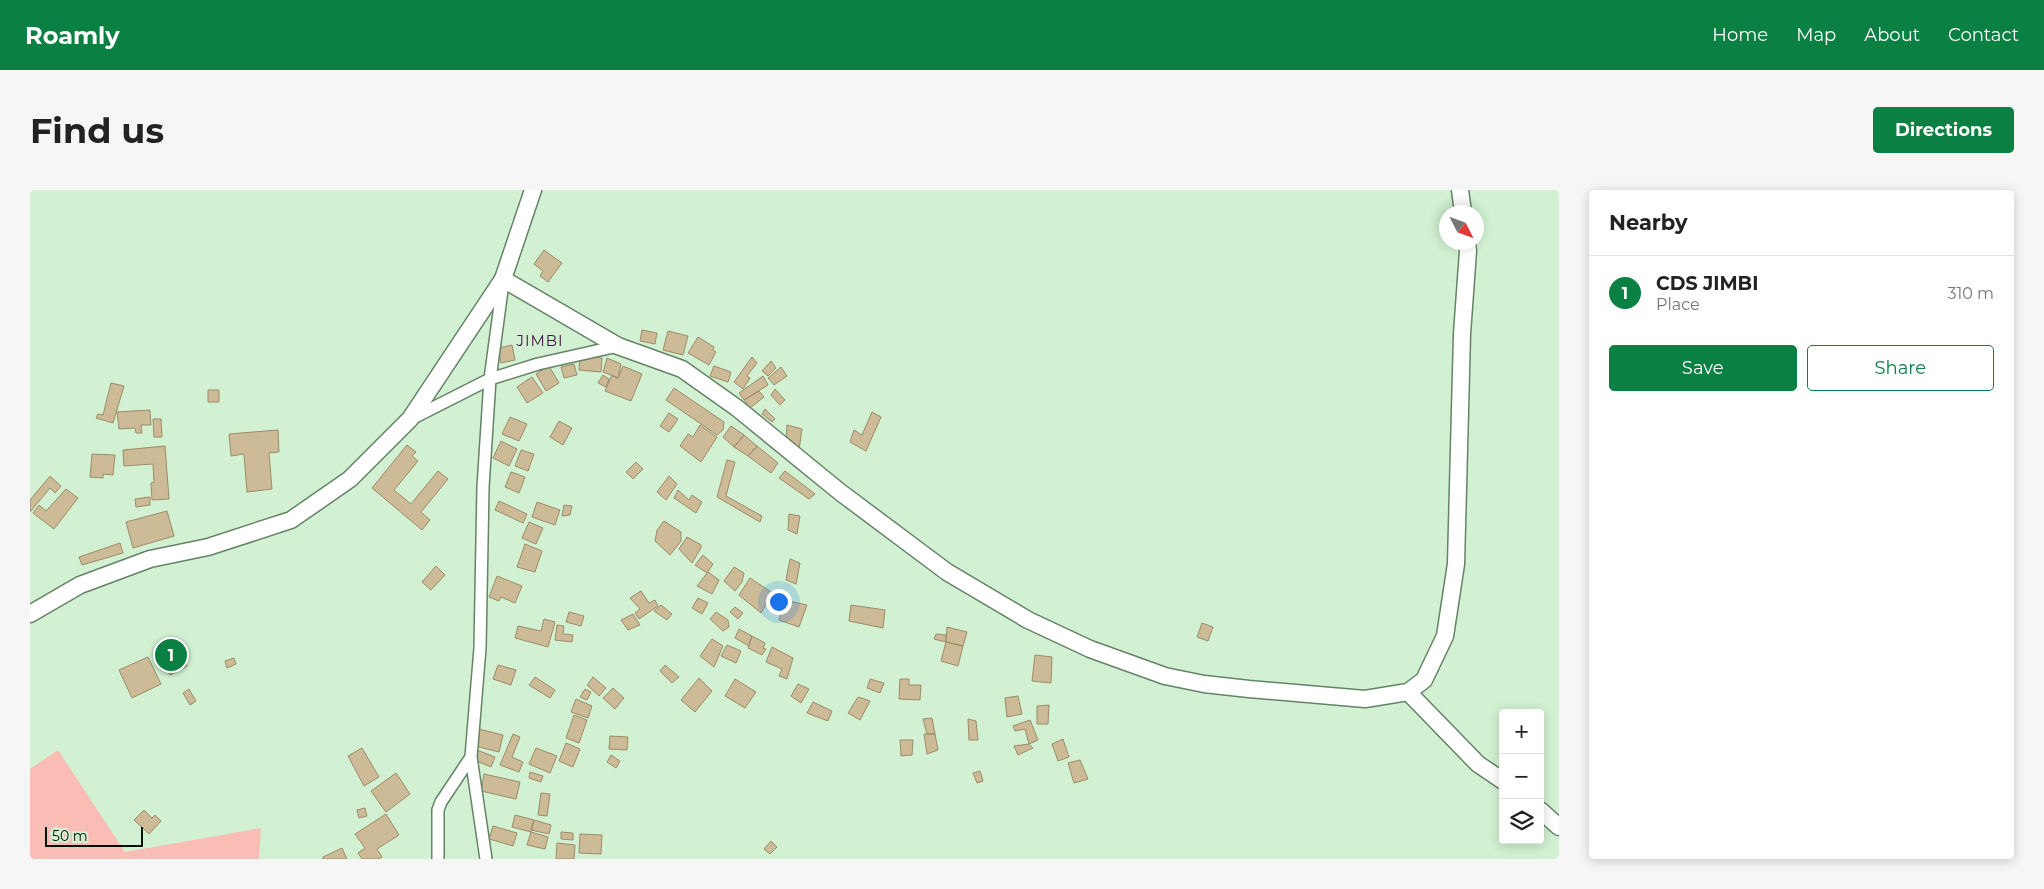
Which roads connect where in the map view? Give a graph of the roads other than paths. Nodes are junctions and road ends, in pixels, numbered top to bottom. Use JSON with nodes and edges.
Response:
{"nodes":[{"id":1,"x":533,"y":190,"type":"edge"},
{"id":2,"x":1460,"y":190,"type":"edge"},
{"id":3,"x":1462,"y":205,"type":"edge"},
{"id":4,"x":1468,"y":250,"type":"edge"},
{"id":5,"x":503,"y":279,"type":"junction"},
{"id":6,"x":618,"y":346,"type":"junction"},
{"id":7,"x":490,"y":379,"type":"junction"},
{"id":8,"x":410,"y":419,"type":"junction"},
{"id":9,"x":30,"y":614,"type":"edge"},
{"id":10,"x":1408,"y":692,"type":"junction"},
{"id":11,"x":471,"y":757,"type":"junction"},
{"id":12,"x":1499,"y":778,"type":"edge"},
{"id":13,"x":1544,"y":814,"type":"edge"},
{"id":14,"x":1559,"y":827,"type":"edge"},
{"id":15,"x":438,"y":859,"type":"edge"},
{"id":16,"x":486,"y":859,"type":"edge"}],
"edges":[{"from":1,"to":5,"type":"main road"},
{"from":2,"to":3,"type":"main road"},
{"from":4,"to":10,"type":"main road"},
{"from":5,"to":6,"type":"main road"},
{"from":5,"to":7,"type":"street"},
{"from":5,"to":8,"type":"main road"},
{"from":6,"to":7,"type":"street"},
{"from":6,"to":10,"type":"main road"},
{"from":7,"to":8,"type":"street"},
{"from":7,"to":11,"type":"street"},
{"from":8,"to":9,"type":"main road"},
{"from":10,"to":12,"type":"main road"},
{"from":11,"to":15,"type":"street"},
{"from":11,"to":16,"type":"street"},
{"from":13,"to":14,"type":"main road"}]}
